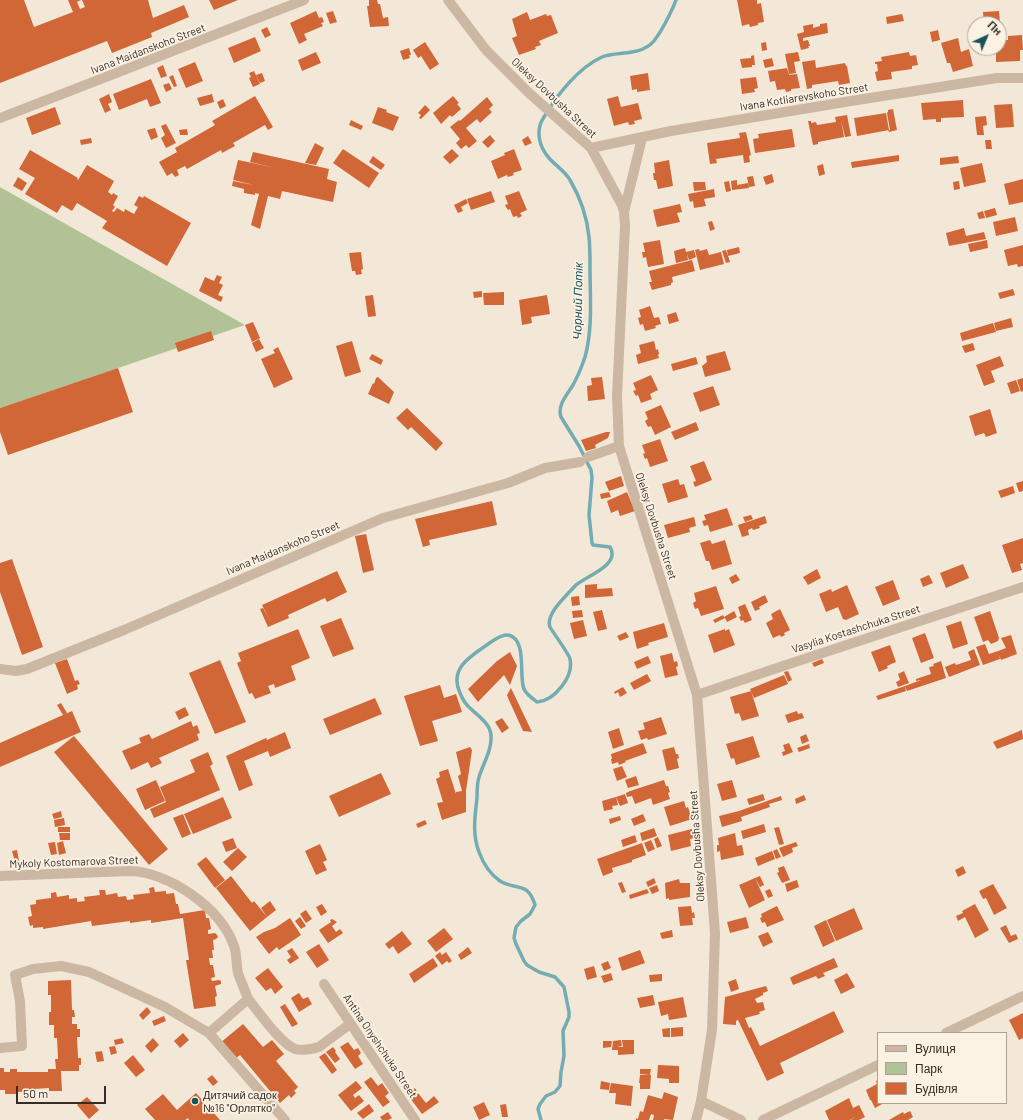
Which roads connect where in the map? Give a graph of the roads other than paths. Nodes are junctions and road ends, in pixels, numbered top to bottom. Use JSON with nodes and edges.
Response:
{"nodes":[{"id":1,"x":304,"y":0,"type":"edge"},
{"id":2,"x":448,"y":0,"type":"edge"},
{"id":3,"x":1023,"y":78,"type":"edge"},
{"id":4,"x":0,"y":118,"type":"edge"},
{"id":5,"x":642,"y":138,"type":"junction"},
{"id":6,"x":591,"y":148,"type":"junction"},
{"id":7,"x":624,"y":212,"type":"junction"},
{"id":8,"x":619,"y":446,"type":"junction"},
{"id":9,"x":1023,"y":587,"type":"edge"},
{"id":10,"x":0,"y":669,"type":"edge"},
{"id":11,"x":697,"y":695,"type":"junction"},
{"id":12,"x":0,"y":876,"type":"edge"},
{"id":13,"x":324,"y":984,"type":"dead end"},
{"id":14,"x":1023,"y":996,"type":"edge"},
{"id":15,"x":248,"y":999,"type":"junction"},
{"id":16,"x":350,"y":1024,"type":"junction"},
{"id":17,"x":948,"y":1032,"type":"edge"},
{"id":18,"x":209,"y":1033,"type":"junction"},
{"id":19,"x":0,"y":1048,"type":"edge"},
{"id":20,"x":877,"y":1065,"type":"edge"},
{"id":21,"x":701,"y":1101,"type":"junction"},
{"id":22,"x":285,"y":1120,"type":"edge"},
{"id":23,"x":415,"y":1120,"type":"edge"},
{"id":24,"x":696,"y":1120,"type":"edge"},
{"id":25,"x":741,"y":1120,"type":"edge"},
{"id":26,"x":763,"y":1120,"type":"edge"}],
"edges":[{"from":1,"to":4,"type":"street","name":"Ivana Maidanskoho Street"},
{"from":2,"to":6,"type":"street","name":"Oleksy Dovbusha Street"},
{"from":3,"to":5,"type":"street","name":"Ivana Kotliarevskoho Street"},
{"from":5,"to":6,"type":"street","name":"Ivana Kotliarevskoho Street"},
{"from":5,"to":7,"type":"street"},
{"from":6,"to":7,"type":"street","name":"Oleksy Dovbusha Street"},
{"from":7,"to":8,"type":"street","name":"Oleksy Dovbusha Street"},
{"from":8,"to":10,"type":"street","name":"Ivana Maidanskoho Street"},
{"from":8,"to":11,"type":"street","name":"Oleksy Dovbusha Street"},
{"from":9,"to":11,"type":"street","name":"Vasylia Kostashchuka Street"},
{"from":11,"to":21,"type":"street","name":"Oleksy Dovbusha Street"},
{"from":12,"to":15,"type":"street","name":"Mykoly Kostomarova Street"},
{"from":13,"to":16,"type":"street","name":"Antina Onyshchuka Street"},
{"from":14,"to":17,"type":"street"},
{"from":15,"to":16,"type":"street","name":"Mykoly Kostomarova Street"},
{"from":15,"to":18,"type":"street"},
{"from":16,"to":23,"type":"street","name":"Antina Onyshchuka Street"},
{"from":18,"to":19,"type":"street"},
{"from":18,"to":22,"type":"street"},
{"from":20,"to":26,"type":"street"},
{"from":21,"to":24,"type":"street","name":"Oleksy Dovbusha Street"},
{"from":21,"to":25,"type":"street"}]}
